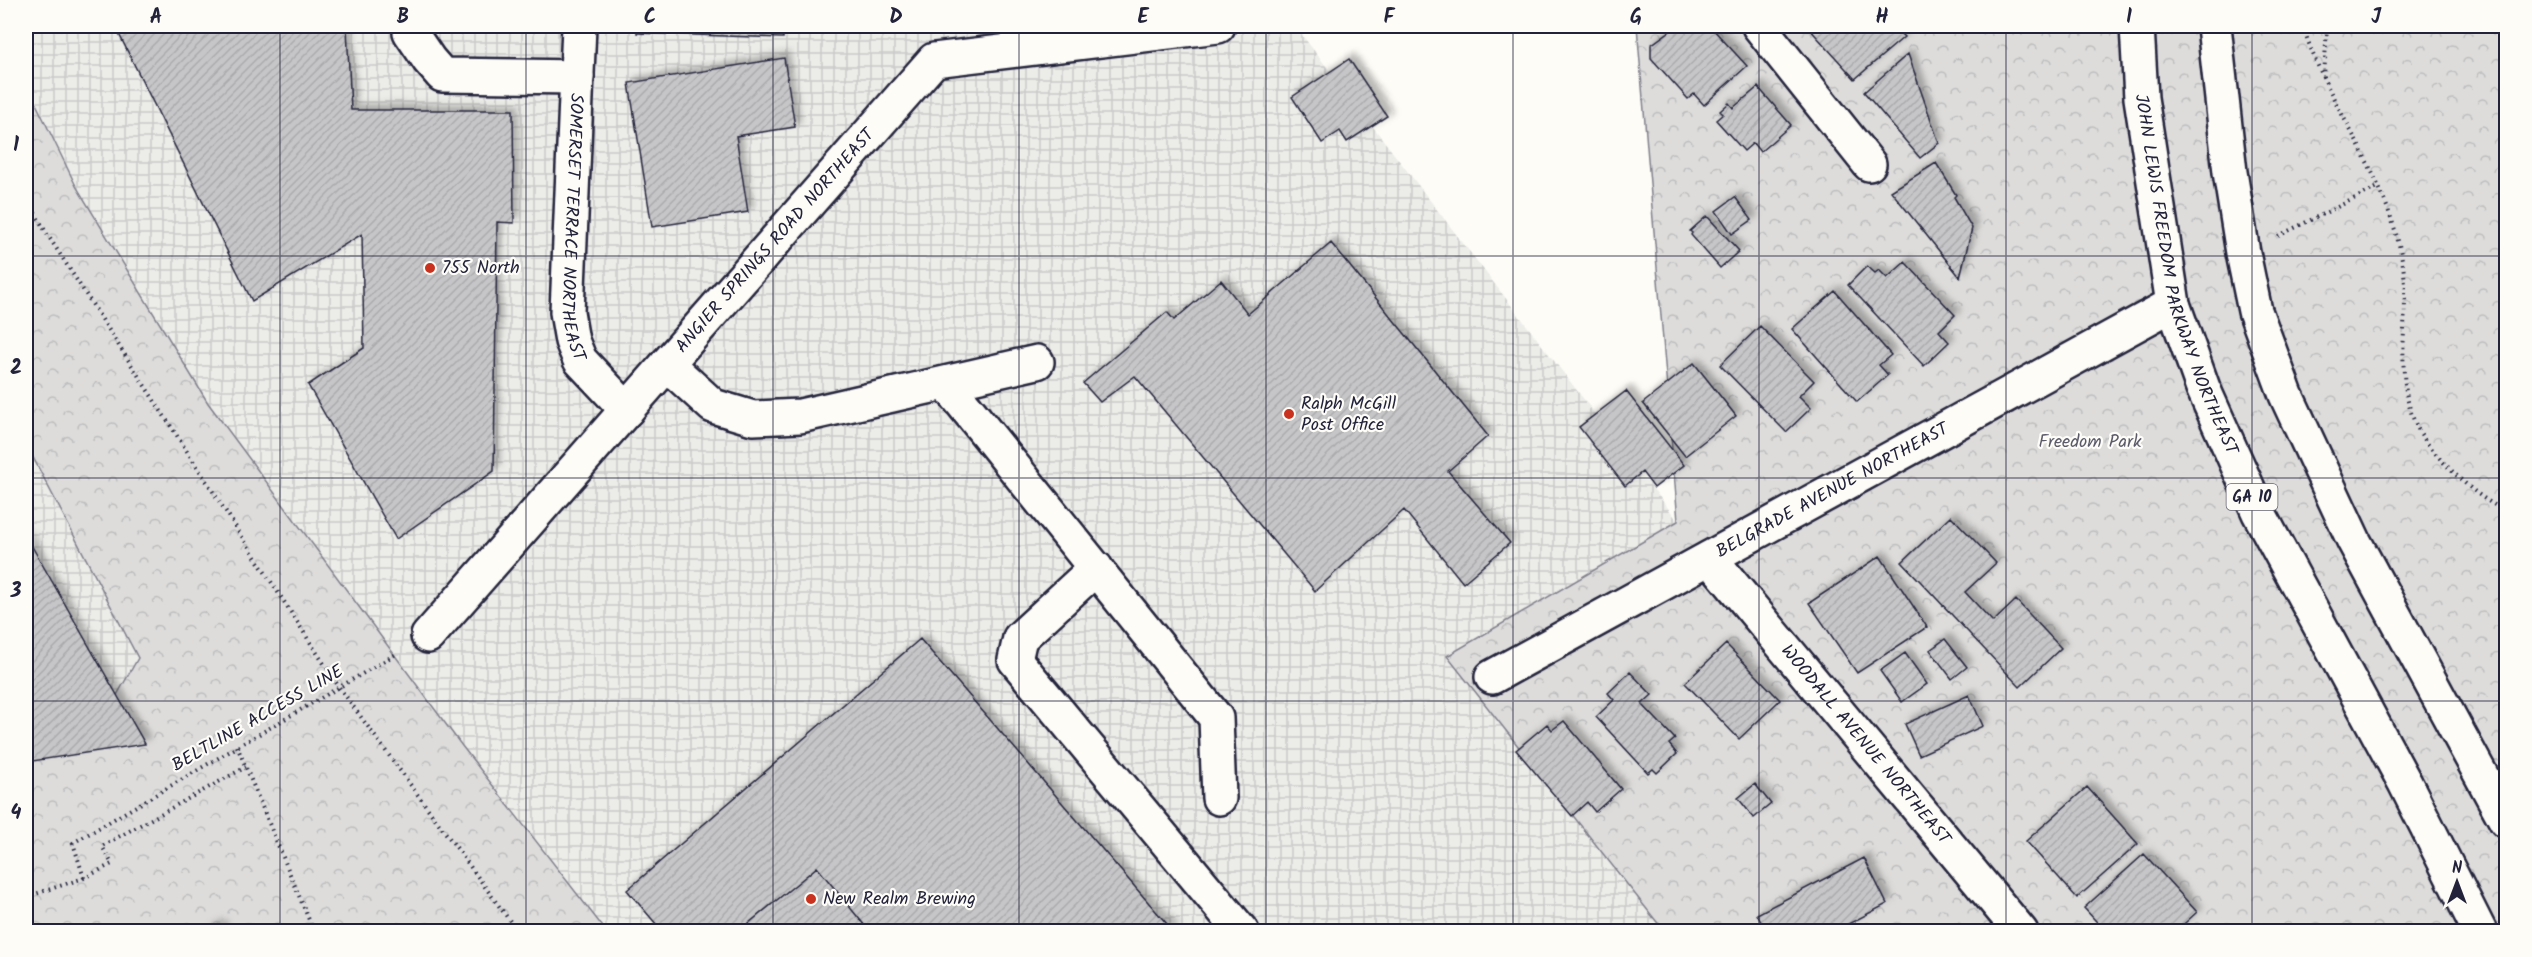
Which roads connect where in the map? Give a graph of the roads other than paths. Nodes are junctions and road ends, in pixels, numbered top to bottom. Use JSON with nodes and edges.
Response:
{"nodes":[{"id":1,"x":579,"y":26,"type":"edge"},
{"id":2,"x":1218,"y":26,"type":"edge"},
{"id":3,"x":1759,"y":26,"type":"edge"},
{"id":4,"x":2137,"y":26,"type":"edge"},
{"id":5,"x":2214,"y":26,"type":"edge"},
{"id":6,"x":410,"y":32,"type":"dead end"},
{"id":7,"x":576,"y":77,"type":"junction"},
{"id":8,"x":1869,"y":164,"type":"dead end"},
{"id":9,"x":2174,"y":304,"type":"junction"},
{"id":10,"x":1037,"y":362,"type":"dead end"},
{"id":11,"x":667,"y":364,"type":"junction"},
{"id":12,"x":947,"y":384,"type":"junction"},
{"id":13,"x":627,"y":410,"type":"junction"},
{"id":14,"x":1710,"y":558,"type":"junction"},
{"id":15,"x":1096,"y":568,"type":"junction"},
{"id":16,"x":428,"y":636,"type":"road end"},
{"id":17,"x":1492,"y":677,"type":"dead end"},
{"id":18,"x":1219,"y":798,"type":"dead end"},
{"id":19,"x":2506,"y":821,"type":"edge"},
{"id":20,"x":1242,"y":932,"type":"edge"},
{"id":21,"x":2022,"y":932,"type":"edge"},
{"id":22,"x":2480,"y":932,"type":"edge"}],
"edges":[{"from":1,"to":7,"type":"main road","name":"SOMERSET TERRACE NORTHEAST"},
{"from":2,"to":11,"type":"main road","name":"ANGIER SPRINGS ROAD NORTHEAST"},
{"from":3,"to":8,"type":"main road"},
{"from":4,"to":9,"type":"main road","name":"JOHN LEWIS FREEDOM PARKWAY NORTHEAST","number":"GA 10"},
{"from":5,"to":19,"type":"main road"},
{"from":6,"to":7,"type":"main road"},
{"from":7,"to":13,"type":"main road","name":"SOMERSET TERRACE NORTHEAST"},
{"from":9,"to":14,"type":"main road","name":"BELGRADE AVENUE NORTHEAST"},
{"from":9,"to":22,"type":"main road","name":"JOHN LEWIS FREEDOM PARKWAY NORTHEAST","number":"GA 10"},
{"from":10,"to":12,"type":"main road"},
{"from":11,"to":12,"type":"main road"},
{"from":11,"to":13,"type":"main road","name":"ANGIER SPRINGS ROAD NORTHEAST"},
{"from":12,"to":15,"type":"main road"},
{"from":13,"to":16,"type":"main road","name":"ANGIER SPRINGS ROAD NORTHEAST"},
{"from":14,"to":17,"type":"main road","name":"BELGRADE AVENUE NORTHEAST"},
{"from":14,"to":21,"type":"main road","name":"WOODALL AVENUE NORTHEAST"},
{"from":15,"to":18,"type":"main road"},
{"from":15,"to":20,"type":"main road"}]}
